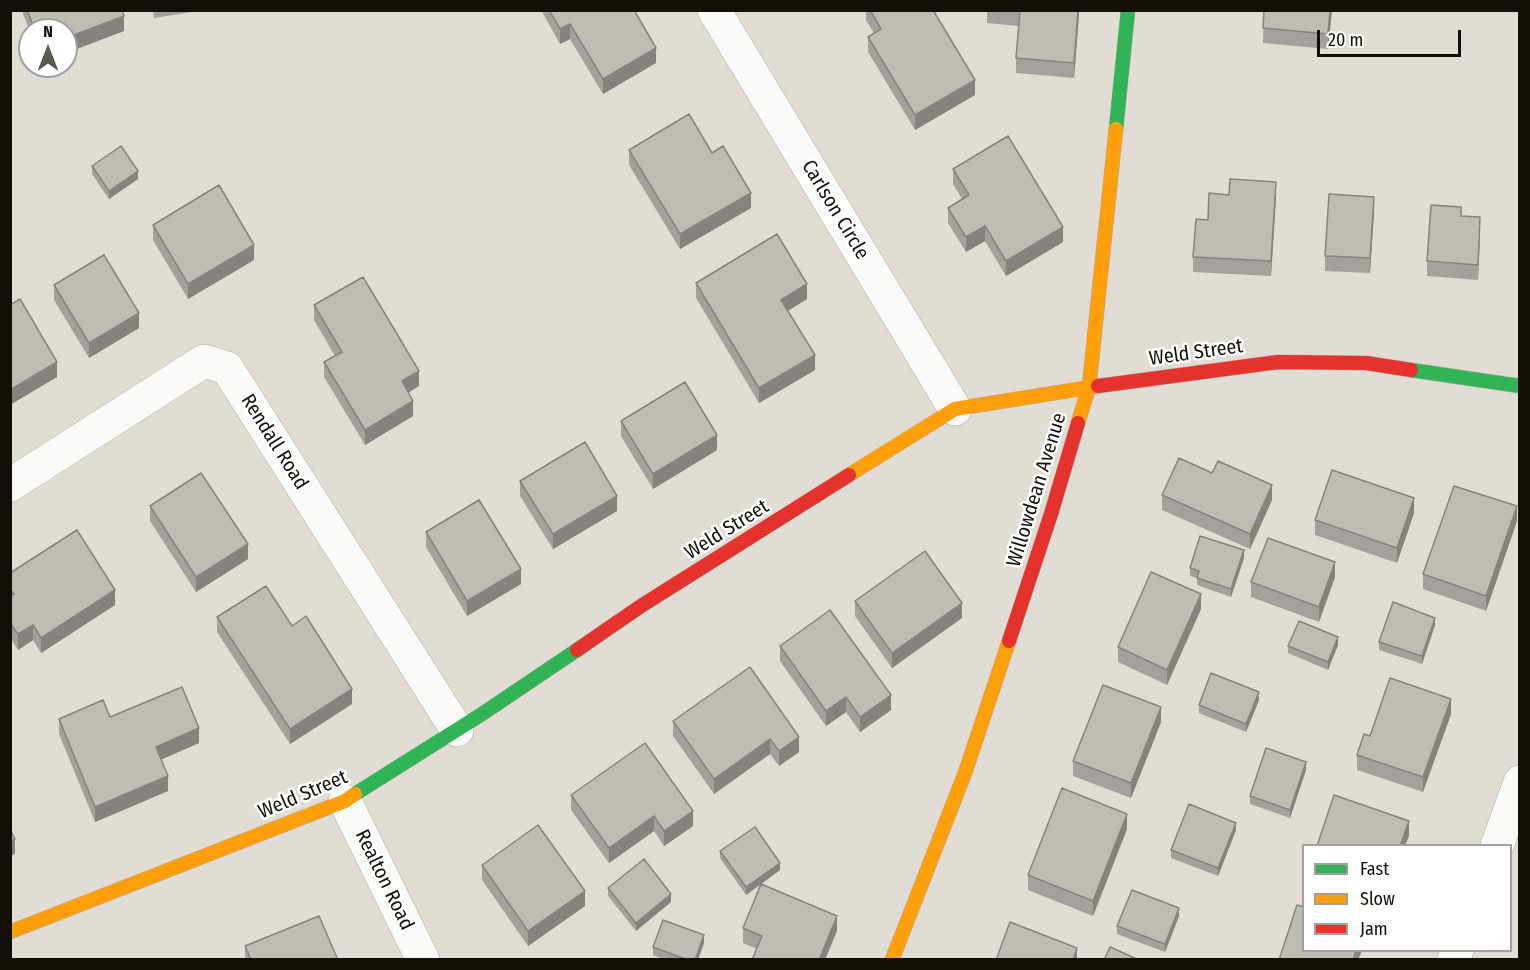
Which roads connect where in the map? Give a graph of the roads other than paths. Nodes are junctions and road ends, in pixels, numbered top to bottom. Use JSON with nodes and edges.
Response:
{"nodes":[{"id":1,"x":714,"y":10,"type":"edge"},
{"id":2,"x":1128,"y":10,"type":"edge"},
{"id":3,"x":1520,"y":386,"type":"edge"},
{"id":4,"x":1089,"y":387,"type":"junction"},
{"id":5,"x":955,"y":409,"type":"junction"},
{"id":6,"x":10,"y":485,"type":"edge"},
{"id":7,"x":458,"y":730,"type":"junction"},
{"id":8,"x":1520,"y":782,"type":"edge"},
{"id":9,"x":345,"y":801,"type":"junction"},
{"id":10,"x":1498,"y":844,"type":"edge"},
{"id":11,"x":10,"y":932,"type":"edge"},
{"id":12,"x":423,"y":960,"type":"edge"},
{"id":13,"x":892,"y":960,"type":"edge"}],
"edges":[{"from":1,"to":5,"type":"street","name":"Carlson Circle"},
{"from":2,"to":4,"type":"street","name":"Willowdean Avenue"},
{"from":3,"to":4,"type":"street","name":"Weld Street"},
{"from":4,"to":5,"type":"street","name":"Weld Street"},
{"from":4,"to":13,"type":"street","name":"Willowdean Avenue"},
{"from":5,"to":7,"type":"street","name":"Weld Street"},
{"from":6,"to":7,"type":"street","name":"Rendall Road"},
{"from":7,"to":9,"type":"street","name":"Weld Street"},
{"from":8,"to":10,"type":"street"},
{"from":9,"to":11,"type":"street","name":"Weld Street"},
{"from":9,"to":12,"type":"street","name":"Realton Road"}]}
